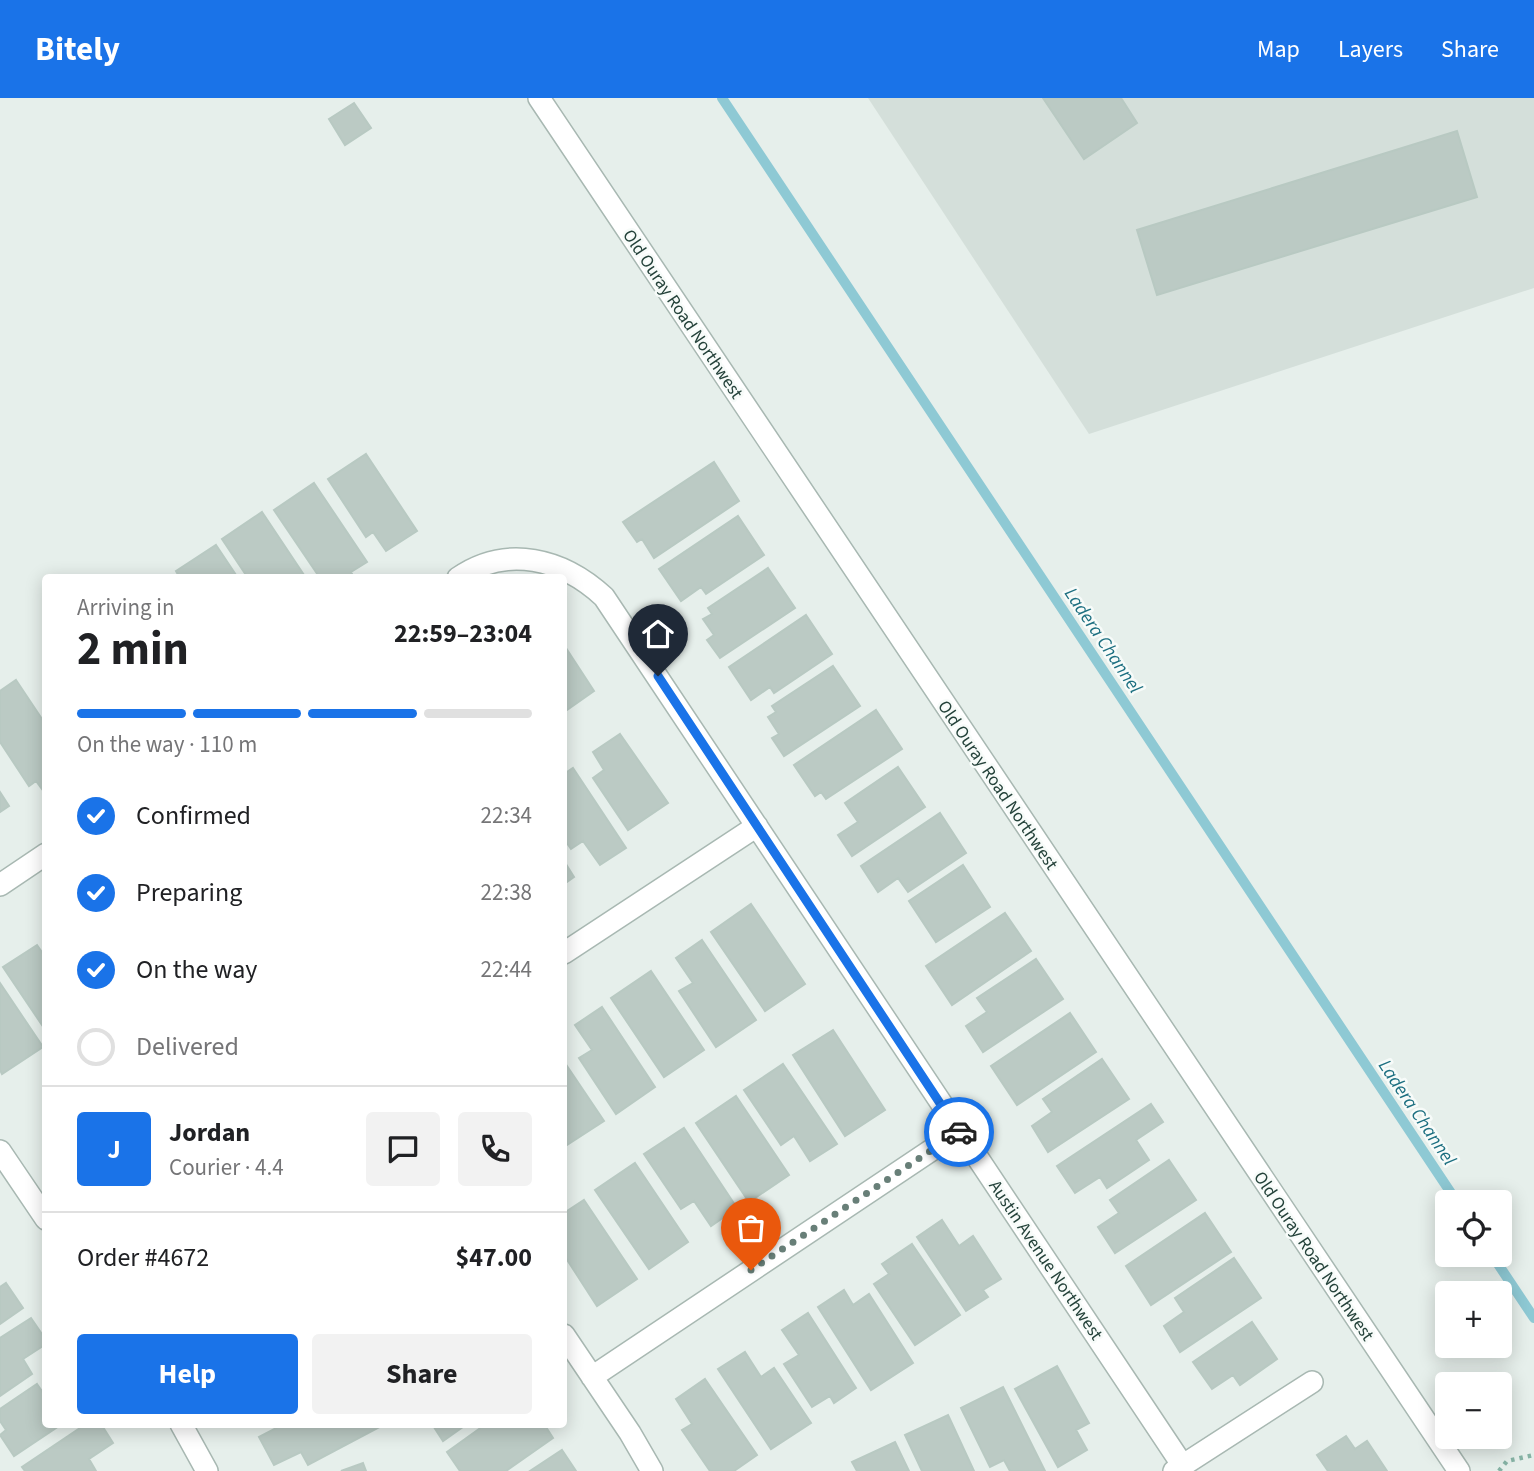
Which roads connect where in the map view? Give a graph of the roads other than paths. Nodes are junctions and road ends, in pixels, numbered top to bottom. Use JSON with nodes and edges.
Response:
{"nodes":[{"id":1,"x":539,"y":98,"type":"edge"},
{"id":2,"x":466,"y":574,"type":"edge"},
{"id":3,"x":757,"y":825,"type":"junction"},
{"id":4,"x":42,"y":857,"type":"edge"},
{"id":5,"x":0,"y":885,"type":"edge"},
{"id":6,"x":567,"y":951,"type":"edge"},
{"id":7,"x":960,"y":1131,"type":"junction"},
{"id":8,"x":0,"y":1150,"type":"edge"},
{"id":9,"x":42,"y":1213,"type":"edge"},
{"id":10,"x":567,"y":1340,"type":"edge"},
{"id":11,"x":592,"y":1377,"type":"junction"},
{"id":12,"x":1312,"y":1382,"type":"dead end"},
{"id":13,"x":183,"y":1428,"type":"edge"},
{"id":14,"x":1179,"y":1469,"type":"edge"},
{"id":15,"x":207,"y":1471,"type":"edge"},
{"id":16,"x":652,"y":1471,"type":"edge"},
{"id":17,"x":1459,"y":1471,"type":"edge"}],
"edges":[{"from":1,"to":17,"type":"street","name":"Old Ouray Road Northwest"},
{"from":2,"to":3,"type":"street","name":"Austin Avenue Northwest"},
{"from":3,"to":6,"type":"street"},
{"from":3,"to":7,"type":"street","name":"Austin Avenue Northwest"},
{"from":4,"to":5,"type":"street"},
{"from":7,"to":11,"type":"street"},
{"from":7,"to":14,"type":"street","name":"Austin Avenue Northwest"},
{"from":8,"to":9,"type":"street"},
{"from":10,"to":11,"type":"street"},
{"from":11,"to":16,"type":"street"},
{"from":12,"to":14,"type":"street"},
{"from":13,"to":15,"type":"street"}]}
